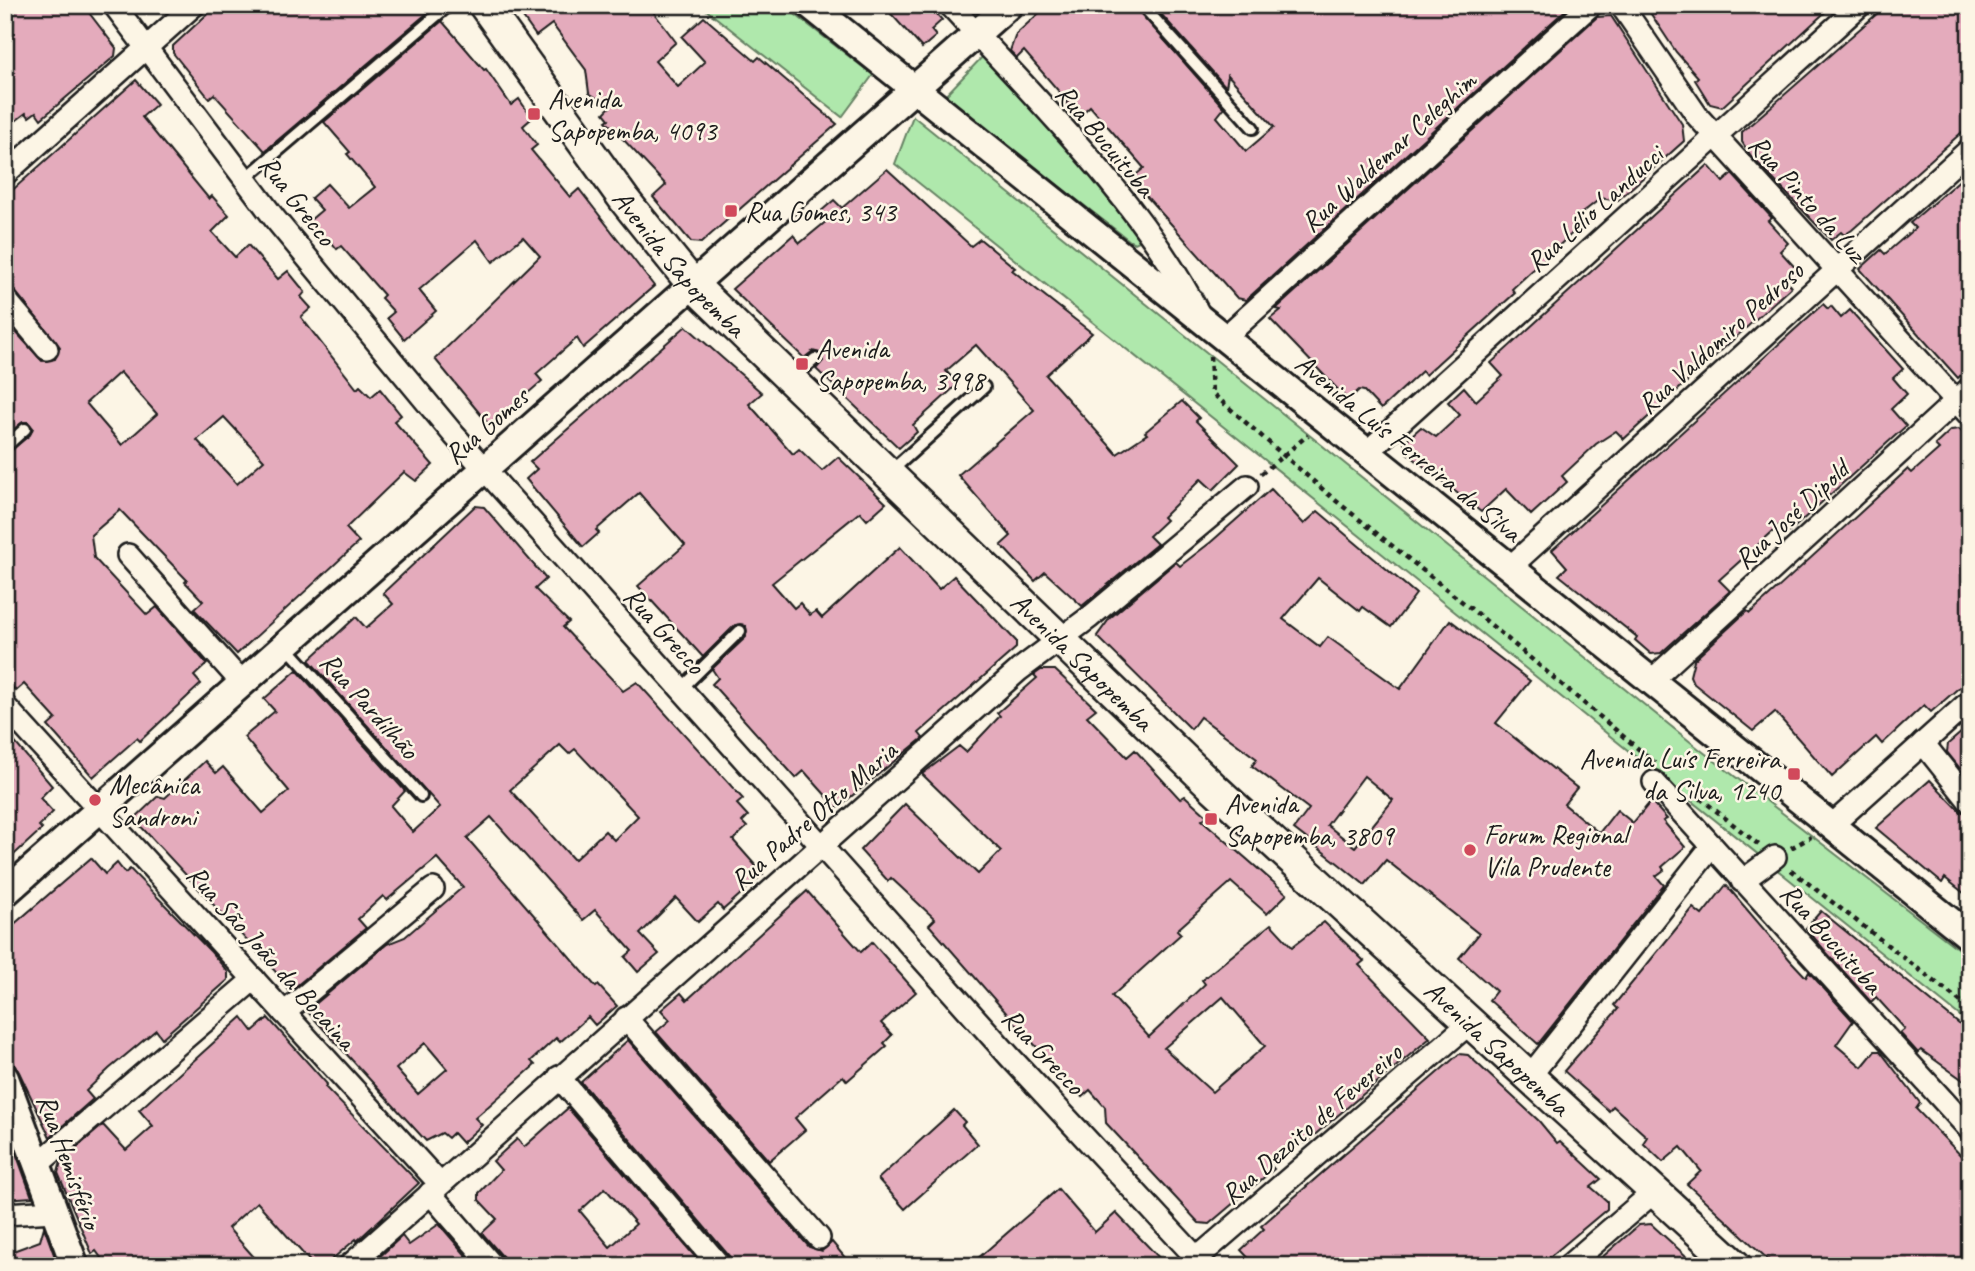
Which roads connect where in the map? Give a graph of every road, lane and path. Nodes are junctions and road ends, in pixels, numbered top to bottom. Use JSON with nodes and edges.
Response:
{"nodes":[{"id":1,"x":114,"y":5,"type":"edge"},
{"id":2,"x":194,"y":5,"type":"edge"},
{"id":3,"x":449,"y":5,"type":"edge"},
{"id":4,"x":484,"y":5,"type":"edge"},
{"id":5,"x":810,"y":5,"type":"edge"},
{"id":6,"x":950,"y":5,"type":"edge"},
{"id":7,"x":1009,"y":5,"type":"edge"},
{"id":8,"x":1142,"y":5,"type":"edge"},
{"id":9,"x":1591,"y":5,"type":"edge"},
{"id":10,"x":1620,"y":5,"type":"edge"},
{"id":11,"x":1860,"y":5,"type":"edge"},
{"id":12,"x":976,"y":35,"type":"junction"},
{"id":13,"x":146,"y":48,"type":"junction"},
{"id":14,"x":914,"y":91,"type":"junction"},
{"id":15,"x":1253,"y":128,"type":"dead end"},
{"id":16,"x":1715,"y":137,"type":"junction"},
{"id":17,"x":1970,"y":149,"type":"edge"},
{"id":18,"x":5,"y":174,"type":"edge"},
{"id":19,"x":245,"y":179,"type":"junction"},
{"id":20,"x":1836,"y":270,"type":"junction"},
{"id":21,"x":693,"y":285,"type":"junction"},
{"id":22,"x":5,"y":299,"type":"edge"},
{"id":23,"x":1212,"y":340,"type":"junction"},
{"id":24,"x":47,"y":349,"type":"dead end"},
{"id":25,"x":814,"y":359,"type":"dead end"},
{"id":26,"x":789,"y":380,"type":"junction"},
{"id":27,"x":984,"y":387,"type":"dead end"},
{"id":28,"x":1965,"y":402,"type":"edge"},
{"id":29,"x":1325,"y":421,"type":"junction"},
{"id":30,"x":25,"y":429,"type":"dead end"},
{"id":31,"x":5,"y":447,"type":"edge"},
{"id":32,"x":1366,"y":453,"type":"junction"},
{"id":33,"x":1284,"y":455,"type":"junction"},
{"id":34,"x":484,"y":468,"type":"junction"},
{"id":35,"x":887,"y":474,"type":"junction"},
{"id":36,"x":1247,"y":486,"type":"joint"},
{"id":37,"x":128,"y":555,"type":"dead end"},
{"id":38,"x":1509,"y":568,"type":"junction"},
{"id":39,"x":740,"y":631,"type":"dead end"},
{"id":40,"x":1059,"y":640,"type":"junction"},
{"id":41,"x":285,"y":645,"type":"junction"},
{"id":42,"x":1651,"y":681,"type":"junction"},
{"id":43,"x":243,"y":684,"type":"junction"},
{"id":44,"x":680,"y":690,"type":"junction"},
{"id":45,"x":1970,"y":701,"type":"edge"},
{"id":46,"x":5,"y":706,"type":"edge"},
{"id":47,"x":1923,"y":743,"type":"junction"},
{"id":48,"x":1656,"y":773,"type":"joint"},
{"id":49,"x":421,"y":796,"type":"dead end"},
{"id":50,"x":1697,"y":796,"type":"dead end"},
{"id":51,"x":1970,"y":802,"type":"edge"},
{"id":52,"x":100,"y":810,"type":"junction"},
{"id":53,"x":1831,"y":826,"type":"junction"},
{"id":54,"x":1712,"y":845,"type":"junction"},
{"id":55,"x":821,"y":846,"type":"junction"},
{"id":56,"x":1775,"y":857,"type":"junction"},
{"id":57,"x":1742,"y":881,"type":"junction"},
{"id":58,"x":433,"y":889,"type":"dead end"},
{"id":59,"x":5,"y":893,"type":"edge"},
{"id":60,"x":1970,"y":937,"type":"edge"},
{"id":61,"x":254,"y":979,"type":"junction"},
{"id":62,"x":1970,"y":1009,"type":"edge"},
{"id":63,"x":284,"y":1013,"type":"junction"},
{"id":64,"x":626,"y":1018,"type":"junction"},
{"id":65,"x":1471,"y":1023,"type":"junction"},
{"id":66,"x":1530,"y":1076,"type":"junction"},
{"id":67,"x":559,"y":1077,"type":"junction"},
{"id":68,"x":5,"y":1078,"type":"edge"},
{"id":69,"x":1970,"y":1130,"type":"edge"},
{"id":70,"x":37,"y":1165,"type":"junction"},
{"id":71,"x":435,"y":1188,"type":"junction"},
{"id":72,"x":1656,"y":1191,"type":"junction"},
{"id":73,"x":54,"y":1211,"type":"junction"},
{"id":74,"x":5,"y":1214,"type":"edge"},
{"id":75,"x":819,"y":1238,"type":"dead end"},
{"id":76,"x":1196,"y":1263,"type":"edge"},
{"id":77,"x":75,"y":1266,"type":"edge"},
{"id":78,"x":349,"y":1266,"type":"edge"},
{"id":79,"x":493,"y":1266,"type":"edge"},
{"id":80,"x":720,"y":1266,"type":"edge"},
{"id":81,"x":1568,"y":1266,"type":"edge"},
{"id":82,"x":1736,"y":1266,"type":"edge"}],
"edges":[{"from":1,"to":13,"type":"street","name":"Rua Grecco"},
{"from":2,"to":13,"type":"street"},
{"from":3,"to":19,"type":"lane"},
{"from":4,"to":21,"type":"main road","name":"Avenida Sapopemba"},
{"from":5,"to":14,"type":"street","name":"Avenida Luís Ferreira da Silva"},
{"from":6,"to":12,"type":"street","name":"Rua Bucuituba"},
{"from":7,"to":12,"type":"street","name":"Rua Gomes"},
{"from":8,"to":15,"type":"lane"},
{"from":9,"to":23,"type":"street","name":"Rua Waldemar Celeghim"},
{"from":10,"to":16,"type":"street","name":"Rua Pinto da Luz"},
{"from":11,"to":16,"type":"street","name":"Rua Lélio Landucci"},
{"from":12,"to":14,"type":"street","name":"Rua Gomes"},
{"from":12,"to":23,"type":"street","name":"Rua Bucuituba"},
{"from":13,"to":18,"type":"street"},
{"from":13,"to":19,"type":"street","name":"Rua Grecco"},
{"from":14,"to":21,"type":"street","name":"Rua Gomes"},
{"from":14,"to":23,"type":"street","name":"Avenida Luís Ferreira da Silva"},
{"from":16,"to":20,"type":"street","name":"Rua Pinto da Luz"},
{"from":16,"to":32,"type":"street","name":"Rua Lélio Landucci"},
{"from":17,"to":20,"type":"street","name":"Rua Valdomiro Pedroso"},
{"from":19,"to":34,"type":"street","name":"Rua Grecco"},
{"from":20,"to":28,"type":"street","name":"Rua Pinto da Luz"},
{"from":20,"to":38,"type":"street","name":"Rua Valdomiro Pedroso"},
{"from":21,"to":26,"type":"main road","name":"Avenida Sapopemba"},
{"from":21,"to":34,"type":"street","name":"Rua Gomes"},
{"from":22,"to":24,"type":"street"},
{"from":23,"to":29,"type":"street","name":"Avenida Luís Ferreira da Silva"},
{"from":23,"to":33,"type":"path"},
{"from":25,"to":26,"type":"lane"},
{"from":26,"to":35,"type":"main road","name":"Avenida Sapopemba"},
{"from":27,"to":35,"type":"lane"},
{"from":28,"to":42,"type":"street","name":"Rua José Dipold"},
{"from":29,"to":32,"type":"street","name":"Avenida Luís Ferreira da Silva"},
{"from":29,"to":33,"type":"path"},
{"from":30,"to":31,"type":"lane"},
{"from":32,"to":38,"type":"street","name":"Avenida Luís Ferreira da Silva"},
{"from":33,"to":36,"type":"path"},
{"from":33,"to":48,"type":"path"},
{"from":34,"to":41,"type":"street","name":"Rua Gomes"},
{"from":34,"to":44,"type":"street","name":"Rua Grecco"},
{"from":35,"to":40,"type":"main road","name":"Avenida Sapopemba"},
{"from":36,"to":40,"type":"street","name":"Rua Padre Otto Maria"},
{"from":37,"to":43,"type":"street"},
{"from":38,"to":42,"type":"street","name":"Avenida Luís Ferreira da Silva"},
{"from":39,"to":44,"type":"lane"},
{"from":40,"to":55,"type":"street","name":"Rua Padre Otto Maria"},
{"from":40,"to":65,"type":"main road","name":"Avenida Sapopemba"},
{"from":41,"to":43,"type":"street","name":"Rua Gomes"},
{"from":41,"to":49,"type":"lane","name":"Rua Pardilhão"},
{"from":42,"to":53,"type":"street","name":"Avenida Luís Ferreira da Silva"},
{"from":43,"to":52,"type":"street","name":"Rua Gomes"},
{"from":44,"to":55,"type":"street","name":"Rua Grecco"},
{"from":45,"to":47,"type":"street"},
{"from":46,"to":52,"type":"street","name":"Rua São João da Bocaina"},
{"from":47,"to":51,"type":"street"},
{"from":47,"to":53,"type":"street"},
{"from":48,"to":54,"type":"street","name":"Rua Bucuituba"},
{"from":50,"to":56,"type":"path"},
{"from":52,"to":59,"type":"street","name":"Rua Gomes"},
{"from":52,"to":61,"type":"street","name":"Rua São João da Bocaina"},
{"from":53,"to":56,"type":"path"},
{"from":53,"to":60,"type":"street","name":"Avenida Luís Ferreira da Silva"},
{"from":54,"to":57,"type":"street","name":"Rua Bucuituba"},
{"from":54,"to":66,"type":"street"},
{"from":55,"to":64,"type":"street","name":"Rua Padre Otto Maria"},
{"from":55,"to":76,"type":"street","name":"Rua Grecco"},
{"from":56,"to":57,"type":"street"},
{"from":56,"to":62,"type":"path"},
{"from":57,"to":69,"type":"street","name":"Rua Bucuituba"},
{"from":58,"to":63,"type":"street"},
{"from":61,"to":63,"type":"street","name":"Rua São João da Bocaina"},
{"from":61,"to":70,"type":"street"},
{"from":63,"to":71,"type":"street","name":"Rua São João da Bocaina"},
{"from":64,"to":67,"type":"street","name":"Rua Padre Otto Maria"},
{"from":64,"to":75,"type":"street"},
{"from":65,"to":66,"type":"main road","name":"Avenida Sapopemba"},
{"from":65,"to":76,"type":"street","name":"Rua Dezoito de Fevereiro"},
{"from":66,"to":72,"type":"main road","name":"Avenida Sapopemba"},
{"from":67,"to":71,"type":"street","name":"Rua Padre Otto Maria"},
{"from":67,"to":80,"type":"street"},
{"from":68,"to":70,"type":"street","name":"Rua Hemisfério"},
{"from":70,"to":73,"type":"street","name":"Rua Hemisfério"},
{"from":71,"to":78,"type":"street","name":"Rua Padre Otto Maria"},
{"from":71,"to":79,"type":"street","name":"Rua São João da Bocaina"},
{"from":72,"to":81,"type":"street"},
{"from":72,"to":82,"type":"main road","name":"Avenida Sapopemba"},
{"from":73,"to":74,"type":"street"},
{"from":73,"to":77,"type":"street","name":"Rua Hemisfério"}]}
